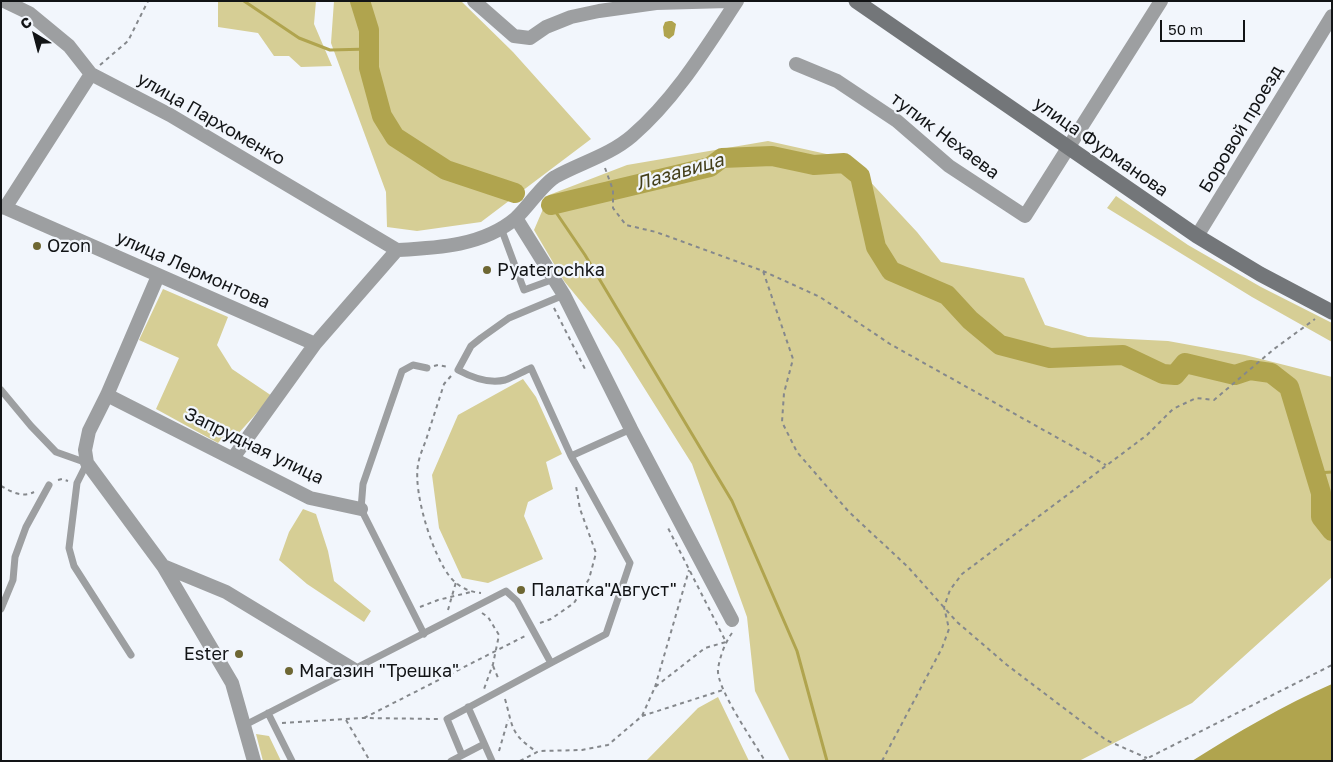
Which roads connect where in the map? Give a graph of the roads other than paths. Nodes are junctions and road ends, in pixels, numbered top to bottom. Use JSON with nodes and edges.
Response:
{"nodes":[{"id":1,"x":4,"y":1,"type":"edge"},
{"id":2,"x":474,"y":1,"type":"edge"},
{"id":3,"x":728,"y":1,"type":"edge"},
{"id":4,"x":737,"y":1,"type":"edge"},
{"id":5,"x":856,"y":1,"type":"edge"},
{"id":6,"x":1161,"y":1,"type":"edge"},
{"id":7,"x":20,"y":5,"type":"edge"},
{"id":8,"x":1332,"y":16,"type":"edge"},
{"id":9,"x":796,"y":64,"type":"dead end"},
{"id":10,"x":91,"y":74,"type":"junction"},
{"id":11,"x":1069,"y":147,"type":"junction"},
{"id":12,"x":3,"y":207,"type":"edge"},
{"id":13,"x":516,"y":218,"type":"junction"},
{"id":14,"x":501,"y":228,"type":"junction"},
{"id":15,"x":1197,"y":236,"type":"junction"},
{"id":16,"x":397,"y":250,"type":"junction"},
{"id":17,"x":158,"y":276,"type":"junction"},
{"id":18,"x":554,"y":279,"type":"junction"},
{"id":19,"x":564,"y":295,"type":"junction"},
{"id":20,"x":1331,"y":309,"type":"edge"},
{"id":21,"x":315,"y":344,"type":"junction"},
{"id":22,"x":427,"y":368,"type":"road end"},
{"id":23,"x":1,"y":390,"type":"edge"},
{"id":24,"x":108,"y":395,"type":"junction"},
{"id":25,"x":631,"y":429,"type":"junction"},
{"id":26,"x":571,"y":456,"type":"junction"},
{"id":27,"x":233,"y":458,"type":"junction"},
{"id":28,"x":87,"y":464,"type":"junction"},
{"id":29,"x":49,"y":485,"type":"dead end"},
{"id":30,"x":361,"y":509,"type":"junction"},
{"id":31,"x":163,"y":566,"type":"junction"},
{"id":32,"x":1,"y":609,"type":"edge"},
{"id":33,"x":732,"y":620,"type":"road end"},
{"id":34,"x":424,"y":634,"type":"junction"},
{"id":35,"x":131,"y":655,"type":"dead end"},
{"id":36,"x":551,"y":663,"type":"junction"},
{"id":37,"x":353,"y":669,"type":"junction"},
{"id":38,"x":468,"y":707,"type":"junction"},
{"id":39,"x":268,"y":713,"type":"junction"},
{"id":40,"x":245,"y":725,"type":"junction"},
{"id":41,"x":484,"y":744,"type":"junction"},
{"id":42,"x":462,"y":755,"type":"junction"},
{"id":43,"x":254,"y":761,"type":"edge"},
{"id":44,"x":292,"y":761,"type":"edge"},
{"id":45,"x":451,"y":761,"type":"edge"},
{"id":46,"x":492,"y":761,"type":"edge"}],
"edges":[{"from":1,"to":7,"type":"street","name":"улица Пархоменко"},
{"from":2,"to":3,"type":"street"},
{"from":4,"to":13,"type":"street"},
{"from":5,"to":11,"type":"main road","name":"улица Фурманова"},
{"from":6,"to":11,"type":"street"},
{"from":7,"to":10,"type":"street","name":"улица Пархоменко"},
{"from":8,"to":15,"type":"street","name":"Боровой проезд"},
{"from":9,"to":11,"type":"street","name":"тупик Нехаева"},
{"from":10,"to":12,"type":"street"},
{"from":10,"to":16,"type":"street","name":"улица Пархоменко"},
{"from":11,"to":15,"type":"main road","name":"улица Фурманова"},
{"from":12,"to":17,"type":"street","name":"улица Лермонтова"},
{"from":13,"to":14,"type":"street"},
{"from":13,"to":18,"type":"street"},
{"from":14,"to":16,"type":"street"},
{"from":14,"to":18,"type":"lane"},
{"from":15,"to":20,"type":"main road","name":"улица Фурманова"},
{"from":16,"to":21,"type":"street"},
{"from":17,"to":21,"type":"street","name":"улица Лермонтова"},
{"from":17,"to":24,"type":"street"},
{"from":18,"to":19,"type":"street"},
{"from":19,"to":25,"type":"street"},
{"from":19,"to":26,"type":"lane"},
{"from":21,"to":27,"type":"street"},
{"from":22,"to":30,"type":"lane"},
{"from":23,"to":28,"type":"lane"},
{"from":24,"to":27,"type":"street","name":"Запрудная улица"},
{"from":24,"to":28,"type":"street"},
{"from":25,"to":26,"type":"lane"},
{"from":25,"to":33,"type":"street"},
{"from":26,"to":36,"type":"lane"},
{"from":27,"to":30,"type":"street","name":"Запрудная улица"},
{"from":28,"to":31,"type":"street"},
{"from":28,"to":35,"type":"lane"},
{"from":29,"to":32,"type":"lane"},
{"from":30,"to":34,"type":"lane"},
{"from":31,"to":37,"type":"street"},
{"from":31,"to":40,"type":"street"},
{"from":34,"to":36,"type":"lane"},
{"from":34,"to":37,"type":"lane"},
{"from":36,"to":38,"type":"lane"},
{"from":37,"to":39,"type":"lane"},
{"from":38,"to":41,"type":"lane"},
{"from":38,"to":42,"type":"lane"},
{"from":39,"to":40,"type":"lane"},
{"from":39,"to":44,"type":"lane"},
{"from":40,"to":43,"type":"street"},
{"from":41,"to":42,"type":"lane"},
{"from":41,"to":46,"type":"lane"},
{"from":42,"to":45,"type":"lane"}]}
